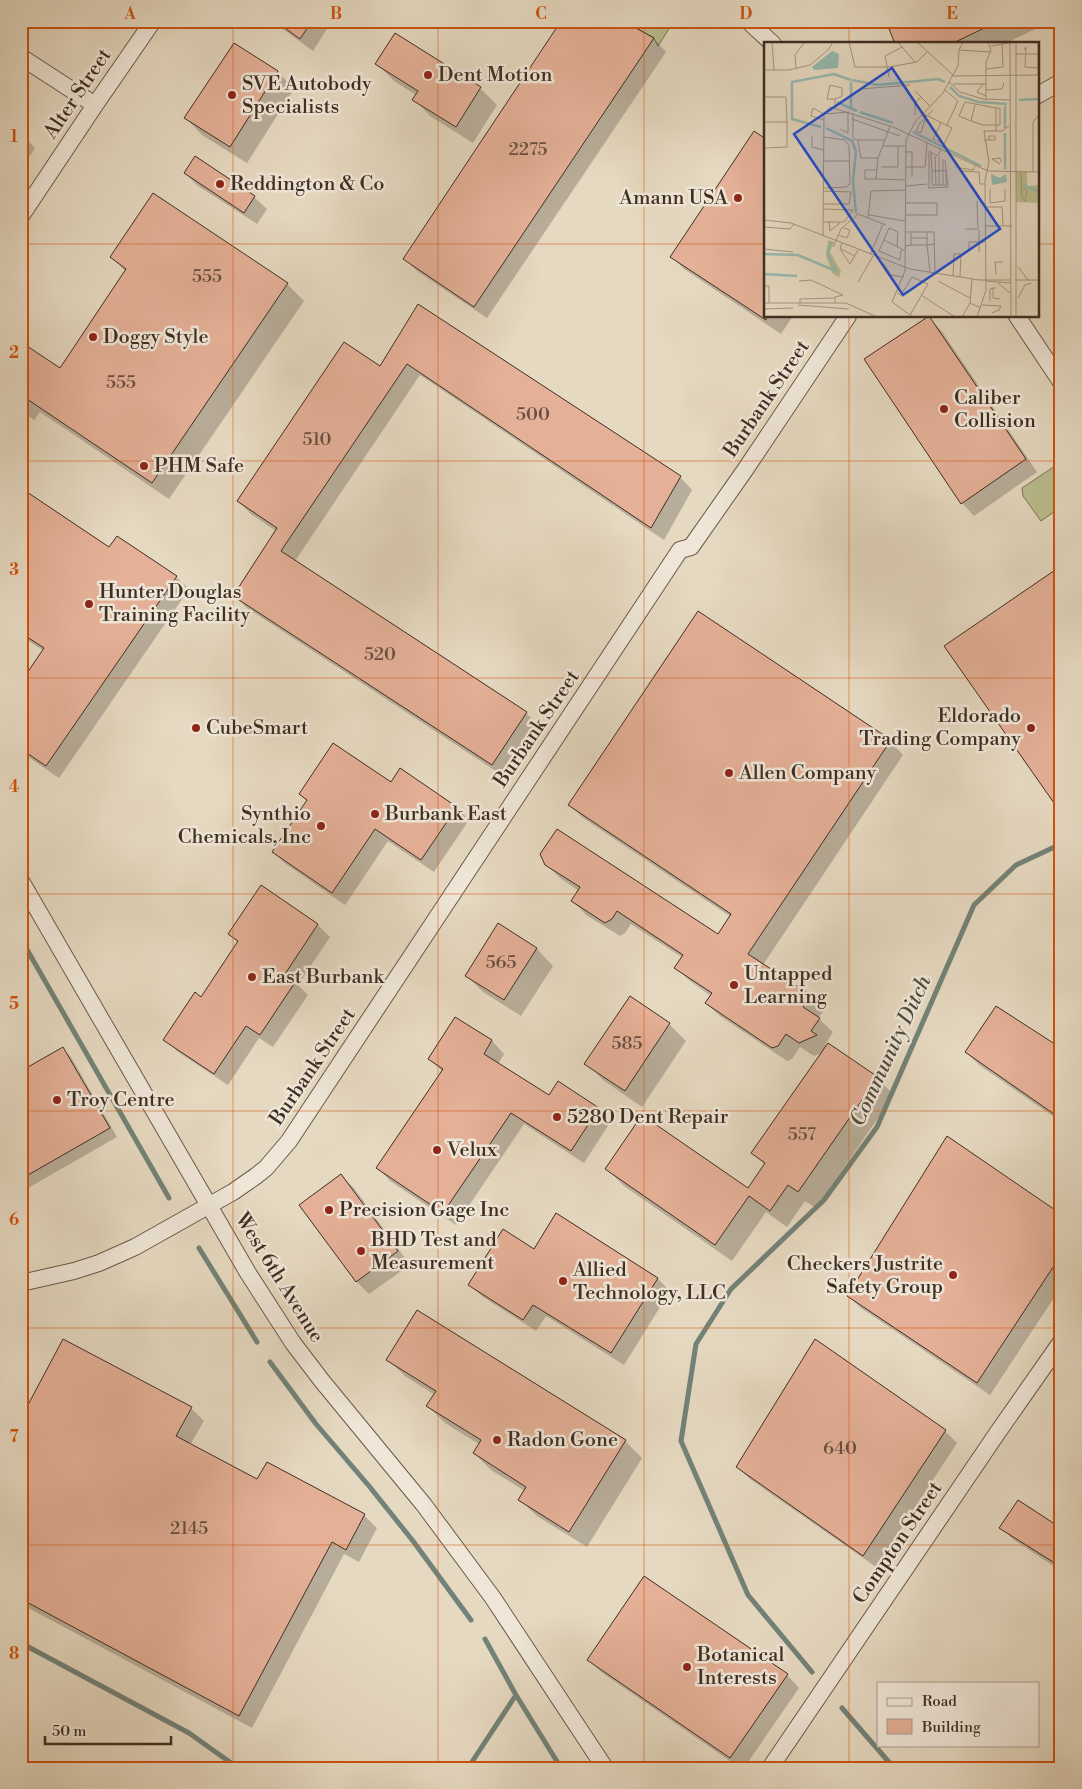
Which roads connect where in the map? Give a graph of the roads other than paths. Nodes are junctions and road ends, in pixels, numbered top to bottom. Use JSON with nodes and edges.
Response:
{"nodes":[{"id":1,"x":153,"y":21,"type":"edge"},
{"id":2,"x":748,"y":21,"type":"edge"},
{"id":3,"x":771,"y":42,"type":"edge"},
{"id":4,"x":21,"y":57,"type":"edge"},
{"id":5,"x":1061,"y":82,"type":"edge"},
{"id":6,"x":1040,"y":94,"type":"edge"},
{"id":7,"x":95,"y":105,"type":"junction"},
{"id":8,"x":21,"y":216,"type":"edge"},
{"id":9,"x":847,"y":318,"type":"edge"},
{"id":10,"x":1017,"y":318,"type":"edge"},
{"id":11,"x":1061,"y":382,"type":"edge"},
{"id":12,"x":21,"y":881,"type":"edge"},
{"id":13,"x":209,"y":1206,"type":"junction"},
{"id":14,"x":21,"y":1283,"type":"edge"},
{"id":15,"x":1061,"y":1342,"type":"edge"},
{"id":16,"x":605,"y":1768,"type":"edge"},
{"id":17,"x":770,"y":1768,"type":"edge"}],
"edges":[{"from":1,"to":7,"type":"street","name":"Alter Street"},
{"from":2,"to":3,"type":"street"},
{"from":4,"to":7,"type":"street"},
{"from":5,"to":6,"type":"street"},
{"from":7,"to":8,"type":"street","name":"Alter Street"},
{"from":9,"to":13,"type":"street","name":"Burbank Street"},
{"from":10,"to":11,"type":"street"},
{"from":12,"to":13,"type":"street","name":"West 6th Avenue"},
{"from":13,"to":14,"type":"street","name":"Burbank Street"},
{"from":13,"to":16,"type":"street","name":"West 6th Avenue"},
{"from":15,"to":17,"type":"street","name":"Compton Street"}]}
